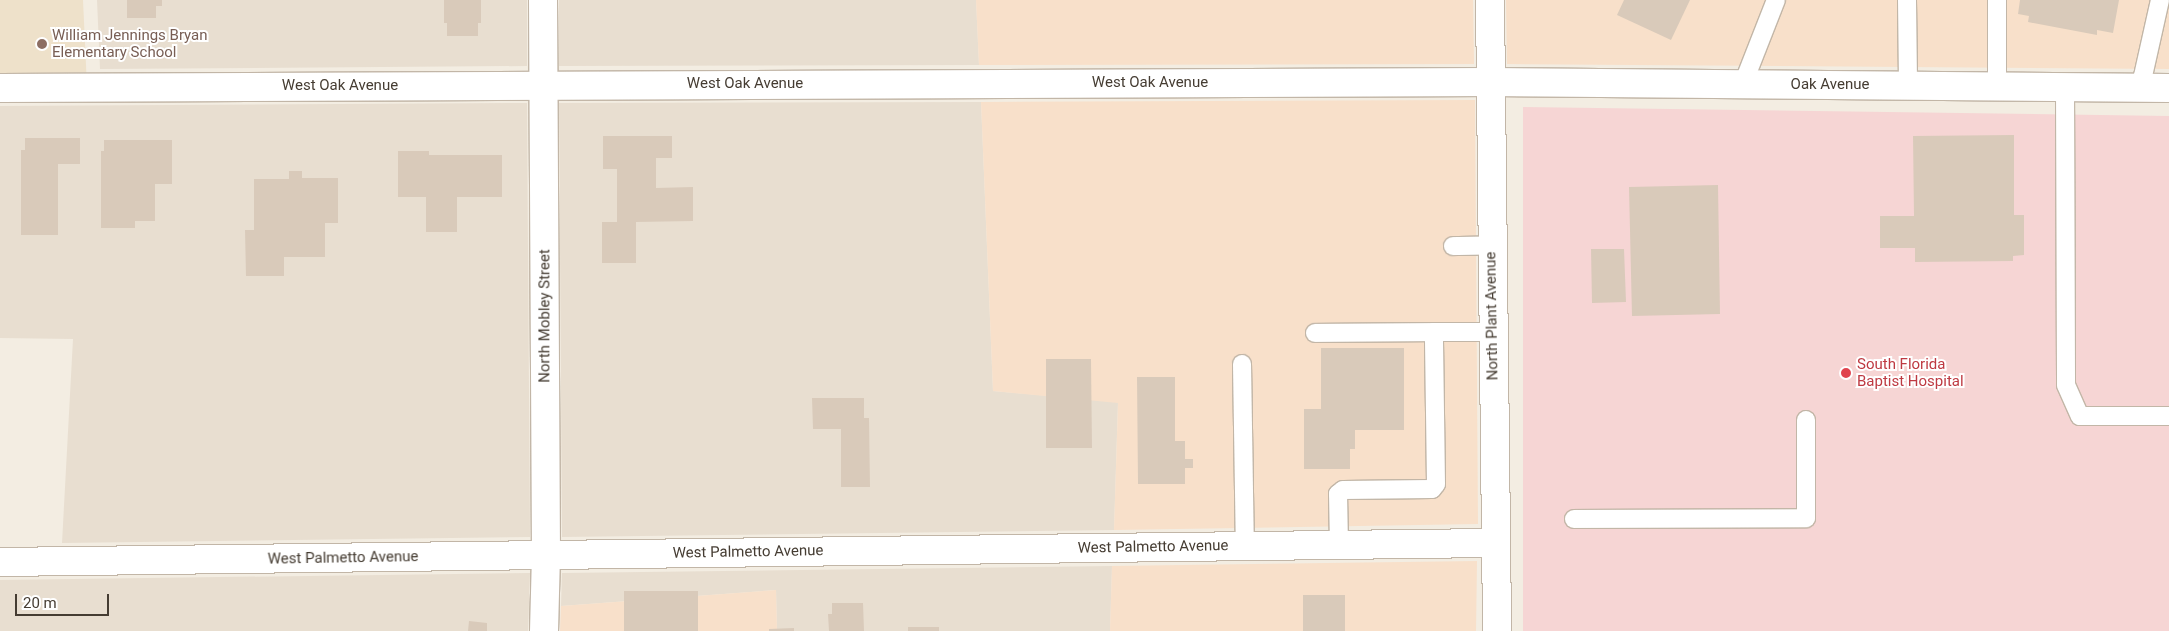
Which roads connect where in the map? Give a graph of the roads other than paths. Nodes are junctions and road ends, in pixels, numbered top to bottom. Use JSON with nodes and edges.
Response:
{"nodes":[{"id":1,"x":543,"y":0,"type":"edge"},
{"id":2,"x":1490,"y":0,"type":"edge"},
{"id":3,"x":1776,"y":0,"type":"edge"},
{"id":4,"x":1907,"y":0,"type":"edge"},
{"id":5,"x":1997,"y":0,"type":"edge"},
{"id":6,"x":2160,"y":0,"type":"edge"},
{"id":7,"x":1491,"y":82,"type":"junction"},
{"id":8,"x":543,"y":84,"type":"junction"},
{"id":9,"x":1743,"y":84,"type":"junction"},
{"id":10,"x":1908,"y":85,"type":"junction"},
{"id":11,"x":1997,"y":86,"type":"junction"},
{"id":12,"x":2065,"y":87,"type":"junction"},
{"id":13,"x":2156,"y":87,"type":"edge"},
{"id":14,"x":0,"y":88,"type":"edge"},
{"id":15,"x":1492,"y":245,"type":"junction"},
{"id":16,"x":1453,"y":246,"type":"dead end"},
{"id":17,"x":1434,"y":332,"type":"junction"},
{"id":18,"x":1492,"y":332,"type":"junction"},
{"id":19,"x":1314,"y":333,"type":"dead end"},
{"id":20,"x":1242,"y":364,"type":"dead end"},
{"id":21,"x":2169,"y":416,"type":"edge"},
{"id":22,"x":1806,"y":420,"type":"dead end"},
{"id":23,"x":1574,"y":519,"type":"dead end"},
{"id":24,"x":1496,"y":542,"type":"junction"},
{"id":25,"x":1339,"y":545,"type":"junction"},
{"id":26,"x":1244,"y":546,"type":"junction"},
{"id":27,"x":546,"y":555,"type":"junction"},
{"id":28,"x":0,"y":562,"type":"edge"},
{"id":29,"x":544,"y":631,"type":"edge"},
{"id":30,"x":1497,"y":631,"type":"edge"}],
"edges":[{"from":1,"to":8,"type":"street","name":"North Mobley Street"},
{"from":2,"to":7,"type":"street","name":"North Plant Avenue"},
{"from":3,"to":9,"type":"lane"},
{"from":4,"to":10,"type":"lane"},
{"from":5,"to":11,"type":"lane"},
{"from":6,"to":13,"type":"lane"},
{"from":7,"to":8,"type":"street","name":"West Oak Avenue"},
{"from":7,"to":9,"type":"street","name":"Oak Avenue"},
{"from":7,"to":15,"type":"street","name":"North Plant Avenue"},
{"from":8,"to":14,"type":"street","name":"West Oak Avenue"},
{"from":8,"to":27,"type":"street","name":"North Mobley Street"},
{"from":9,"to":10,"type":"street","name":"Oak Avenue"},
{"from":10,"to":11,"type":"street","name":"Oak Avenue"},
{"from":11,"to":12,"type":"street","name":"Oak Avenue"},
{"from":12,"to":13,"type":"street","name":"Oak Avenue"},
{"from":12,"to":21,"type":"lane"},
{"from":15,"to":16,"type":"lane"},
{"from":15,"to":18,"type":"street","name":"North Plant Avenue"},
{"from":17,"to":18,"type":"lane"},
{"from":17,"to":19,"type":"lane"},
{"from":17,"to":25,"type":"lane"},
{"from":18,"to":24,"type":"street","name":"North Plant Avenue"},
{"from":20,"to":26,"type":"lane"},
{"from":22,"to":23,"type":"lane"},
{"from":24,"to":25,"type":"street","name":"West Palmetto Avenue"},
{"from":24,"to":30,"type":"street","name":"North Plant Avenue"},
{"from":25,"to":26,"type":"street","name":"West Palmetto Avenue"},
{"from":26,"to":27,"type":"street","name":"West Palmetto Avenue"},
{"from":27,"to":28,"type":"street","name":"West Palmetto Avenue"},
{"from":27,"to":29,"type":"street","name":"North Mobley Street"}]}
